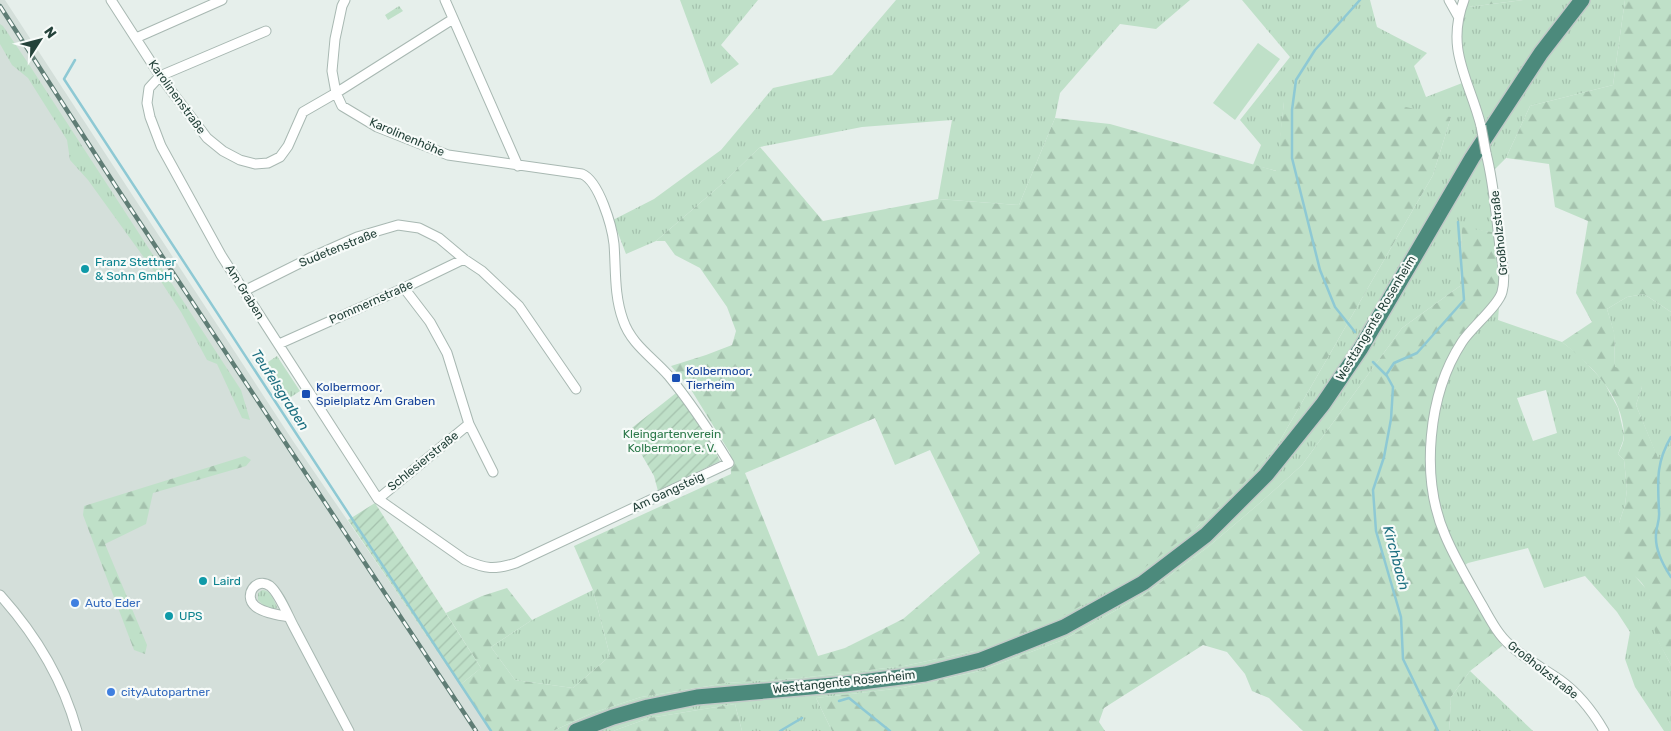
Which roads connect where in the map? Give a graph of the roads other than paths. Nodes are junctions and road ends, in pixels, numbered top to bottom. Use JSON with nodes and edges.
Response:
{"nodes":[{"id":1,"x":110,"y":0,"type":"edge"},
{"id":2,"x":222,"y":0,"type":"edge"},
{"id":3,"x":345,"y":0,"type":"edge"},
{"id":4,"x":445,"y":0,"type":"edge"},
{"id":5,"x":1449,"y":0,"type":"edge"},
{"id":6,"x":1464,"y":0,"type":"edge"},
{"id":7,"x":1582,"y":0,"type":"edge"},
{"id":8,"x":1458,"y":16,"type":"junction"},
{"id":9,"x":453,"y":19,"type":"junction"},
{"id":10,"x":266,"y":31,"type":"dead end"},
{"id":11,"x":136,"y":38,"type":"junction"},
{"id":12,"x":160,"y":76,"type":"junction"},
{"id":13,"x":336,"y":93,"type":"junction"},
{"id":14,"x":518,"y":166,"type":"junction"},
{"id":15,"x":613,"y":240,"type":"joint"},
{"id":16,"x":464,"y":259,"type":"junction"},
{"id":17,"x":404,"y":288,"type":"junction"},
{"id":18,"x":244,"y":291,"type":"junction"},
{"id":19,"x":278,"y":344,"type":"junction"},
{"id":20,"x":576,"y":390,"type":"dead end"},
{"id":21,"x":469,"y":424,"type":"junction"},
{"id":22,"x":493,"y":472,"type":"dead end"},
{"id":23,"x":378,"y":499,"type":"junction"},
{"id":24,"x":0,"y":595,"type":"edge"},
{"id":25,"x":289,"y":617,"type":"junction"},
{"id":26,"x":580,"y":729,"type":"edge"},
{"id":27,"x":77,"y":731,"type":"edge"},
{"id":28,"x":349,"y":731,"type":"edge"},
{"id":29,"x":1604,"y":731,"type":"edge"}],
"edges":[{"from":1,"to":11,"type":"street","name":"Karolinenstraße"},
{"from":2,"to":11,"type":"street"},
{"from":3,"to":13,"type":"street"},
{"from":4,"to":9,"type":"street"},
{"from":5,"to":8,"type":"street"},
{"from":6,"to":8,"type":"street","name":"Großholzstraße"},
{"from":7,"to":26,"type":"highway","name":"Westtangente Rosenheim"},
{"from":8,"to":29,"type":"street","name":"Großholzstraße","bridge":true},
{"from":9,"to":13,"type":"street"},
{"from":9,"to":14,"type":"street"},
{"from":10,"to":12,"type":"street"},
{"from":11,"to":12,"type":"street","name":"Karolinenstraße"},
{"from":12,"to":13,"type":"street","name":"Karolinenstraße"},
{"from":12,"to":18,"type":"street","name":"Am Graben"},
{"from":13,"to":14,"type":"street","name":"Karolinenhöhe"},
{"from":14,"to":15,"type":"street","name":"Karolinenhöhe"},
{"from":15,"to":23,"type":"street","name":"Am Gangsteig"},
{"from":16,"to":17,"type":"street","name":"Pommernstraße"},
{"from":16,"to":18,"type":"street","name":"Sudetenstraße"},
{"from":16,"to":20,"type":"street","name":"Sudetenstraße"},
{"from":17,"to":19,"type":"street","name":"Pommernstraße"},
{"from":17,"to":21,"type":"street","name":"Schlesierstraße"},
{"from":18,"to":19,"type":"street","name":"Am Graben"},
{"from":19,"to":23,"type":"street","name":"Am Graben"},
{"from":21,"to":22,"type":"street","name":"Schlesierstraße"},
{"from":21,"to":23,"type":"street","name":"Schlesierstraße"},
{"from":24,"to":27,"type":"street"},
{"from":25,"to":25,"type":"street"},
{"from":25,"to":28,"type":"street"}]}
